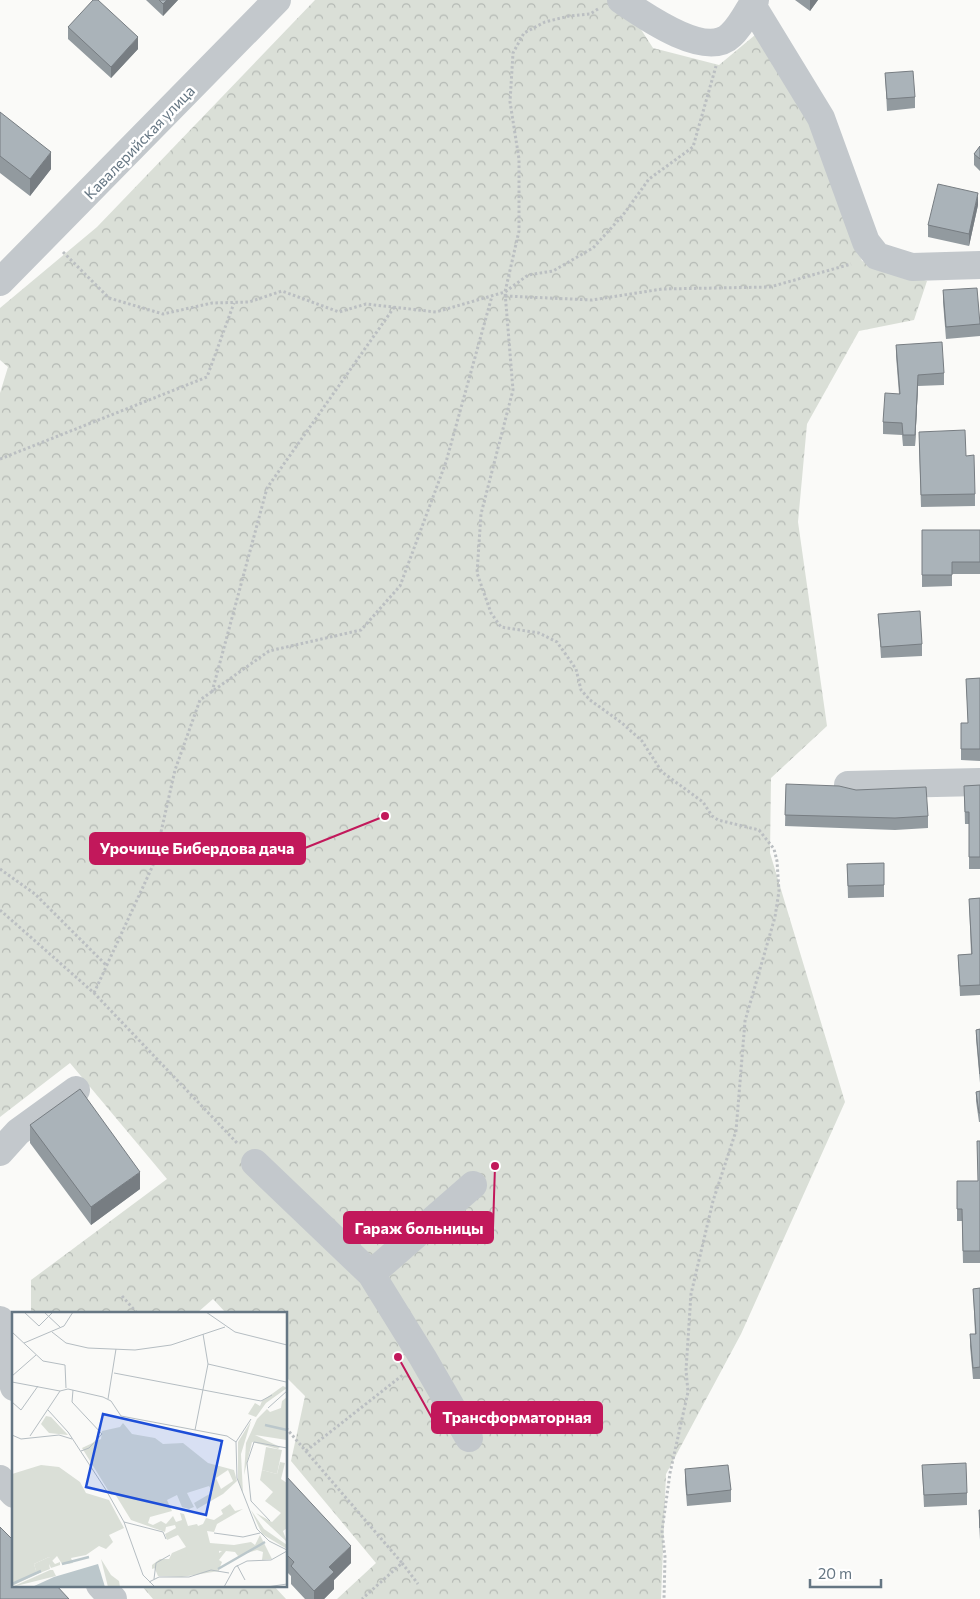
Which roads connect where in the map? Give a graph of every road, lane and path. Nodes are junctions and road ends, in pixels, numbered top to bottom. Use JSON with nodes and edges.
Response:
{"nodes":[{"id":1,"x":277,"y":0,"type":"edge"},
{"id":2,"x":614,"y":2,"type":"edge"},
{"id":3,"x":754,"y":2,"type":"edge"},
{"id":4,"x":724,"y":39,"type":"junction"},
{"id":5,"x":60,"y":249,"type":"dead end"},
{"id":6,"x":877,"y":256,"type":"junction"},
{"id":7,"x":980,"y":265,"type":"edge"},
{"id":8,"x":0,"y":282,"type":"edge"},
{"id":9,"x":505,"y":294,"type":"junction"},
{"id":10,"x":492,"y":296,"type":"junction"},
{"id":11,"x":234,"y":302,"type":"junction"},
{"id":12,"x":396,"y":306,"type":"junction"},
{"id":13,"x":0,"y":459,"type":"edge"},
{"id":14,"x":211,"y":692,"type":"junction"},
{"id":15,"x":980,"y":782,"type":"edge"},
{"id":16,"x":848,"y":786,"type":"edge"},
{"id":17,"x":0,"y":869,"type":"edge"},
{"id":18,"x":0,"y":910,"type":"edge"},
{"id":19,"x":107,"y":966,"type":"junction"},
{"id":20,"x":94,"y":993,"type":"junction"},
{"id":21,"x":76,"y":1090,"type":"edge"},
{"id":22,"x":0,"y":1152,"type":"edge"},
{"id":23,"x":255,"y":1163,"type":"joint"},
{"id":24,"x":473,"y":1185,"type":"dead end"},
{"id":25,"x":371,"y":1274,"type":"junction"},
{"id":26,"x":122,"y":1296,"type":"dead end"},
{"id":27,"x":136,"y":1312,"type":"edge"},
{"id":28,"x":0,"y":1320,"type":"edge"},
{"id":29,"x":423,"y":1358,"type":"junction"},
{"id":30,"x":12,"y":1381,"type":"edge"},
{"id":31,"x":288,"y":1430,"type":"edge"},
{"id":32,"x":469,"y":1438,"type":"dead end"},
{"id":33,"x":306,"y":1451,"type":"junction"},
{"id":34,"x":0,"y":1479,"type":"edge"},
{"id":35,"x":12,"y":1492,"type":"edge"},
{"id":36,"x":402,"y":1564,"type":"junction"},
{"id":37,"x":418,"y":1584,"type":"dead end"},
{"id":38,"x":101,"y":1586,"type":"edge"},
{"id":39,"x":113,"y":1599,"type":"edge"},
{"id":40,"x":362,"y":1599,"type":"edge"},
{"id":41,"x":664,"y":1599,"type":"edge"}],
"edges":[{"from":1,"to":8,"type":"street","name":"Кавалерийская улица"},
{"from":2,"to":4,"type":"street"},
{"from":2,"to":9,"type":"path"},
{"from":3,"to":4,"type":"street"},
{"from":3,"to":6,"type":"street"},
{"from":4,"to":9,"type":"path"},
{"from":5,"to":11,"type":"path"},
{"from":6,"to":7,"type":"street"},
{"from":6,"to":9,"type":"path"},
{"from":9,"to":10,"type":"path"},
{"from":9,"to":41,"type":"path"},
{"from":10,"to":12,"type":"path"},
{"from":10,"to":14,"type":"path"},
{"from":11,"to":12,"type":"path"},
{"from":11,"to":13,"type":"path"},
{"from":12,"to":14,"type":"path"},
{"from":14,"to":19,"type":"path"},
{"from":15,"to":16,"type":"street"},
{"from":17,"to":19,"type":"path"},
{"from":18,"to":20,"type":"path"},
{"from":19,"to":20,"type":"path"},
{"from":20,"to":23,"type":"path"},
{"from":21,"to":22,"type":"street"},
{"from":23,"to":25,"type":"street"},
{"from":24,"to":25,"type":"street"},
{"from":25,"to":29,"type":"street"},
{"from":26,"to":27,"type":"path"},
{"from":28,"to":30,"type":"street"},
{"from":29,"to":32,"type":"street"},
{"from":29,"to":33,"type":"path"},
{"from":31,"to":33,"type":"path"},
{"from":33,"to":36,"type":"path"},
{"from":34,"to":35,"type":"street"},
{"from":36,"to":37,"type":"path"},
{"from":36,"to":40,"type":"path"},
{"from":38,"to":39,"type":"street"}]}
